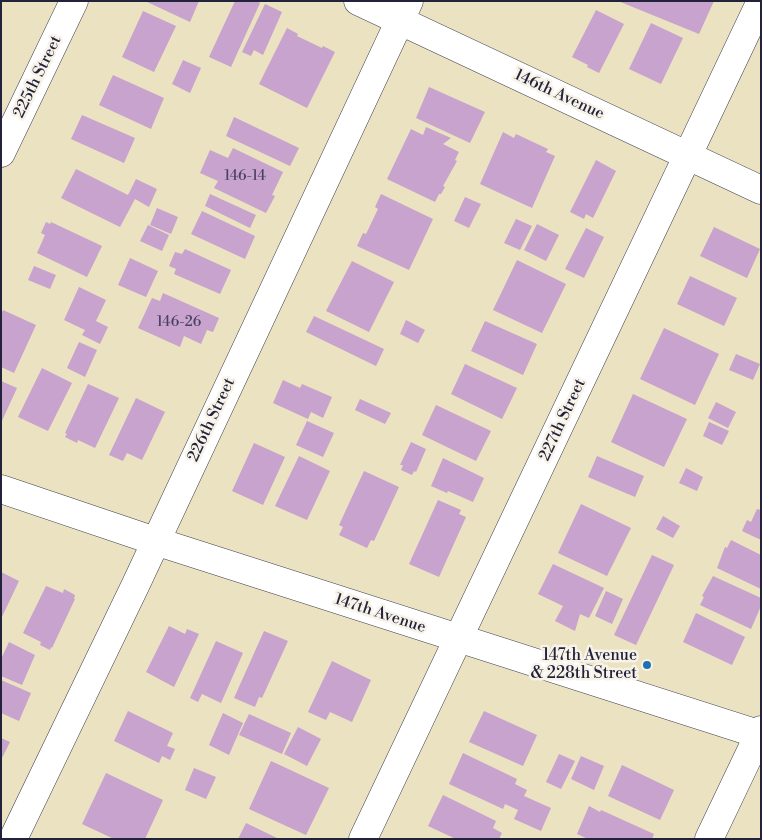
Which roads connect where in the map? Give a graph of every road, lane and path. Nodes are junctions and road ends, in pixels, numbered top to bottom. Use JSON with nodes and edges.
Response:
{"nodes":[{"id":1,"x":74,"y":1,"type":"edge"},
{"id":2,"x":358,"y":1,"type":"edge"},
{"id":3,"x":761,"y":2,"type":"edge"},
{"id":4,"x":404,"y":11,"type":"edge"},
{"id":5,"x":1,"y":153,"type":"edge"},
{"id":6,"x":689,"y":156,"type":"junction"},
{"id":7,"x":761,"y":190,"type":"edge"},
{"id":8,"x":1,"y":488,"type":"edge"},
{"id":9,"x":155,"y":541,"type":"junction"},
{"id":10,"x":459,"y":639,"type":"junction"},
{"id":11,"x":760,"y":733,"type":"edge"},
{"id":12,"x":13,"y":839,"type":"edge"},
{"id":13,"x":363,"y":839,"type":"edge"},
{"id":14,"x":709,"y":839,"type":"edge"}],
"edges":[{"from":1,"to":5,"type":"street","name":"225th Street"},
{"from":2,"to":4,"type":"street","name":"146th Avenue"},
{"from":3,"to":6,"type":"street","name":"227th Street"},
{"from":4,"to":6,"type":"street","name":"146th Avenue"},
{"from":4,"to":9,"type":"street","name":"226th Street"},
{"from":6,"to":7,"type":"street","name":"146th Avenue"},
{"from":6,"to":10,"type":"street","name":"227th Street"},
{"from":8,"to":9,"type":"street","name":"147th Avenue"},
{"from":9,"to":10,"type":"street","name":"147th Avenue"},
{"from":9,"to":12,"type":"street","name":"226th Street"},
{"from":10,"to":11,"type":"street","name":"147th Avenue"},
{"from":10,"to":13,"type":"street","name":"227th Street"},
{"from":11,"to":14,"type":"street"}]}
